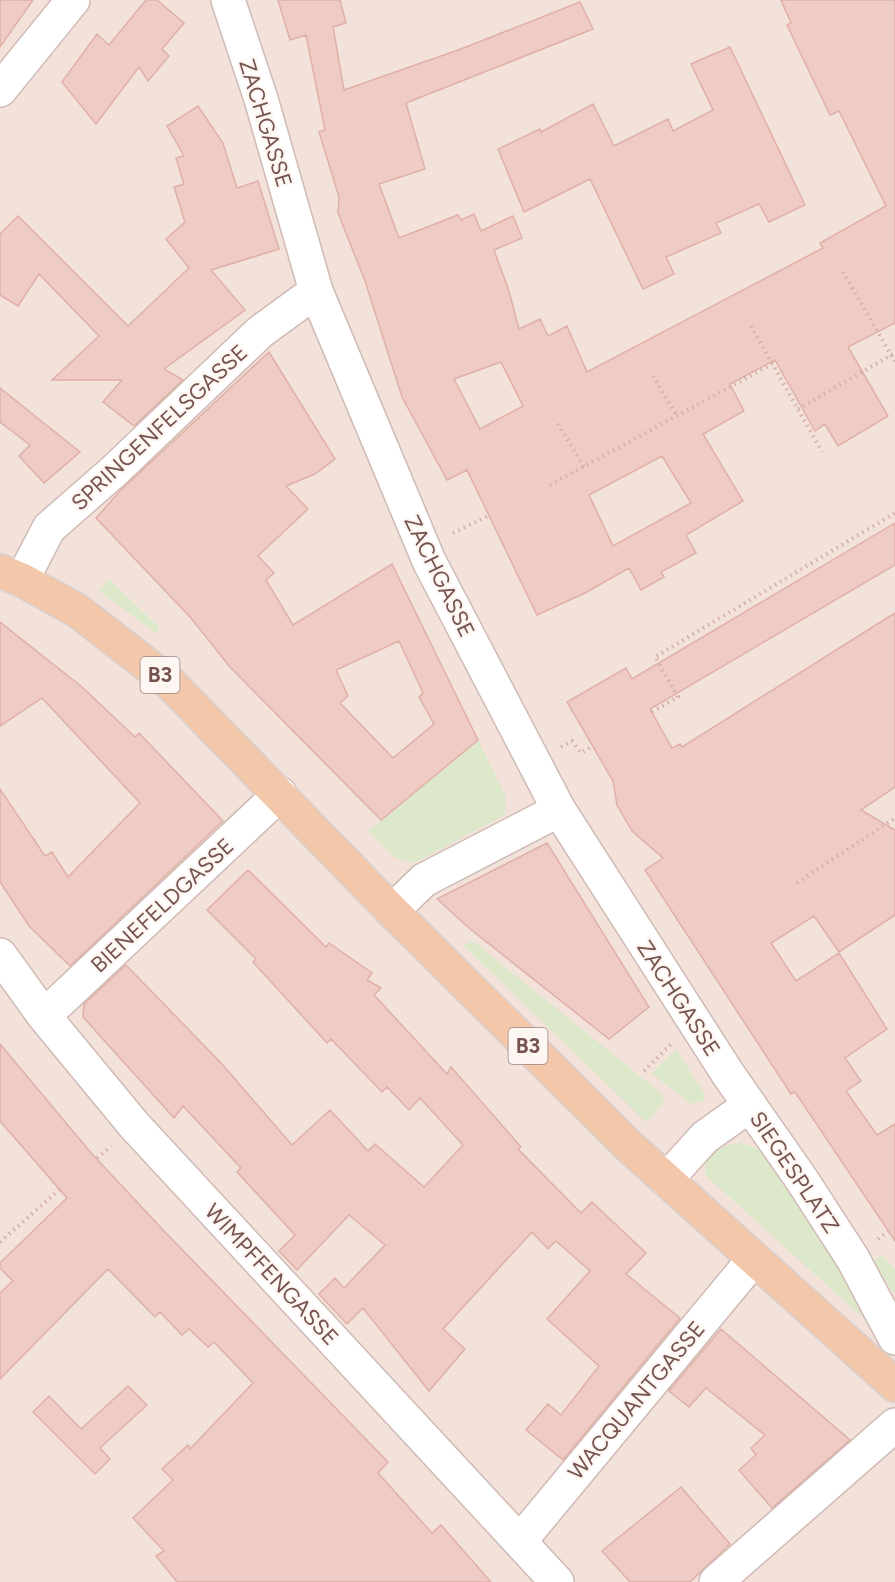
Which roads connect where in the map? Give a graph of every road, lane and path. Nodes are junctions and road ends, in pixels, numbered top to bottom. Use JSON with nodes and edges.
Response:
{"nodes":[{"id":1,"x":73,"y":0,"type":"edge"},
{"id":2,"x":228,"y":0,"type":"edge"},
{"id":3,"x":0,"y":90,"type":"edge"},
{"id":4,"x":843,"y":272,"type":"dead end"},
{"id":5,"x":316,"y":291,"type":"junction"},
{"id":6,"x":751,"y":326,"type":"dead end"},
{"id":7,"x":893,"y":354,"type":"edge"},
{"id":8,"x":895,"y":362,"type":"edge"},
{"id":9,"x":772,"y":364,"type":"junction"},
{"id":10,"x":653,"y":376,"type":"dead end"},
{"id":11,"x":798,"y":409,"type":"junction"},
{"id":12,"x":677,"y":416,"type":"junction"},
{"id":13,"x":558,"y":424,"type":"dead end"},
{"id":14,"x":822,"y":452,"type":"dead end"},
{"id":15,"x":584,"y":467,"type":"junction"},
{"id":16,"x":550,"y":486,"type":"dead end"},
{"id":17,"x":895,"y":513,"type":"edge"},
{"id":18,"x":489,"y":515,"type":"dead end"},
{"id":19,"x":453,"y":533,"type":"dead end"},
{"id":20,"x":11,"y":576,"type":"edge"},
{"id":21,"x":652,"y":712,"type":"dead end"},
{"id":22,"x":593,"y":746,"type":"dead end"},
{"id":23,"x":559,"y":748,"type":"dead end"},
{"id":24,"x":280,"y":794,"type":"junction"},
{"id":25,"x":559,"y":810,"type":"junction"},
{"id":26,"x":895,"y":818,"type":"edge"},
{"id":27,"x":797,"y":884,"type":"dead end"},
{"id":28,"x":392,"y":910,"type":"junction"},
{"id":29,"x":0,"y":955,"type":"edge"},
{"id":30,"x":44,"y":1016,"type":"junction"},
{"id":31,"x":675,"y":1040,"type":"dead end"},
{"id":32,"x":644,"y":1071,"type":"dead end"},
{"id":33,"x":750,"y":1105,"type":"junction"},
{"id":34,"x":111,"y":1146,"type":"dead end"},
{"id":35,"x":97,"y":1158,"type":"dead end"},
{"id":36,"x":666,"y":1180,"type":"junction"},
{"id":37,"x":59,"y":1190,"type":"dead end"},
{"id":38,"x":888,"y":1231,"type":"dead end"},
{"id":39,"x":878,"y":1239,"type":"dead end"},
{"id":40,"x":0,"y":1242,"type":"edge"},
{"id":41,"x":753,"y":1260,"type":"junction"},
{"id":42,"x":895,"y":1338,"type":"edge"},
{"id":43,"x":895,"y":1385,"type":"edge"},
{"id":44,"x":895,"y":1425,"type":"edge"},
{"id":45,"x":520,"y":1541,"type":"junction"},
{"id":46,"x":557,"y":1582,"type":"edge"},
{"id":47,"x":716,"y":1582,"type":"edge"}],
"edges":[{"from":1,"to":3,"type":"street"},
{"from":2,"to":5,"type":"street","name":"ZACHGASSE"},
{"from":4,"to":7,"type":"path"},
{"from":5,"to":20,"type":"street","name":"SPRINGENFELSGASSE"},
{"from":5,"to":25,"type":"street","name":"ZACHGASSE"},
{"from":6,"to":9,"type":"path"},
{"from":7,"to":8,"type":"path"},
{"from":7,"to":11,"type":"path"},
{"from":9,"to":11,"type":"path"},
{"from":9,"to":12,"type":"path"},
{"from":10,"to":12,"type":"path"},
{"from":11,"to":14,"type":"path"},
{"from":12,"to":15,"type":"path"},
{"from":13,"to":15,"type":"path"},
{"from":15,"to":16,"type":"path"},
{"from":17,"to":21,"type":"path"},
{"from":18,"to":19,"type":"path"},
{"from":20,"to":24,"type":"main road","number":"B3"},
{"from":22,"to":23,"type":"path"},
{"from":24,"to":28,"type":"main road","number":"B3"},
{"from":24,"to":30,"type":"street","name":"BIENEFELDGASSE"},
{"from":25,"to":28,"type":"street"},
{"from":25,"to":33,"type":"street","name":"ZACHGASSE"},
{"from":26,"to":27,"type":"path"},
{"from":28,"to":36,"type":"main road","number":"B3"},
{"from":29,"to":30,"type":"street","name":"WIMPFFENGASSE"},
{"from":30,"to":45,"type":"street","name":"WIMPFFENGASSE"},
{"from":31,"to":32,"type":"path"},
{"from":33,"to":36,"type":"street","name":"SIEGESPLATZ"},
{"from":33,"to":42,"type":"street","name":"SIEGESPLATZ"},
{"from":34,"to":35,"type":"path"},
{"from":36,"to":41,"type":"main road","number":"B3"},
{"from":37,"to":40,"type":"path"},
{"from":38,"to":39,"type":"path"},
{"from":41,"to":43,"type":"main road","number":"B3"},
{"from":41,"to":45,"type":"street","name":"WACQUANTGASSE"},
{"from":44,"to":47,"type":"street"},
{"from":45,"to":46,"type":"street","name":"WIMPFFENGASSE"}]}
